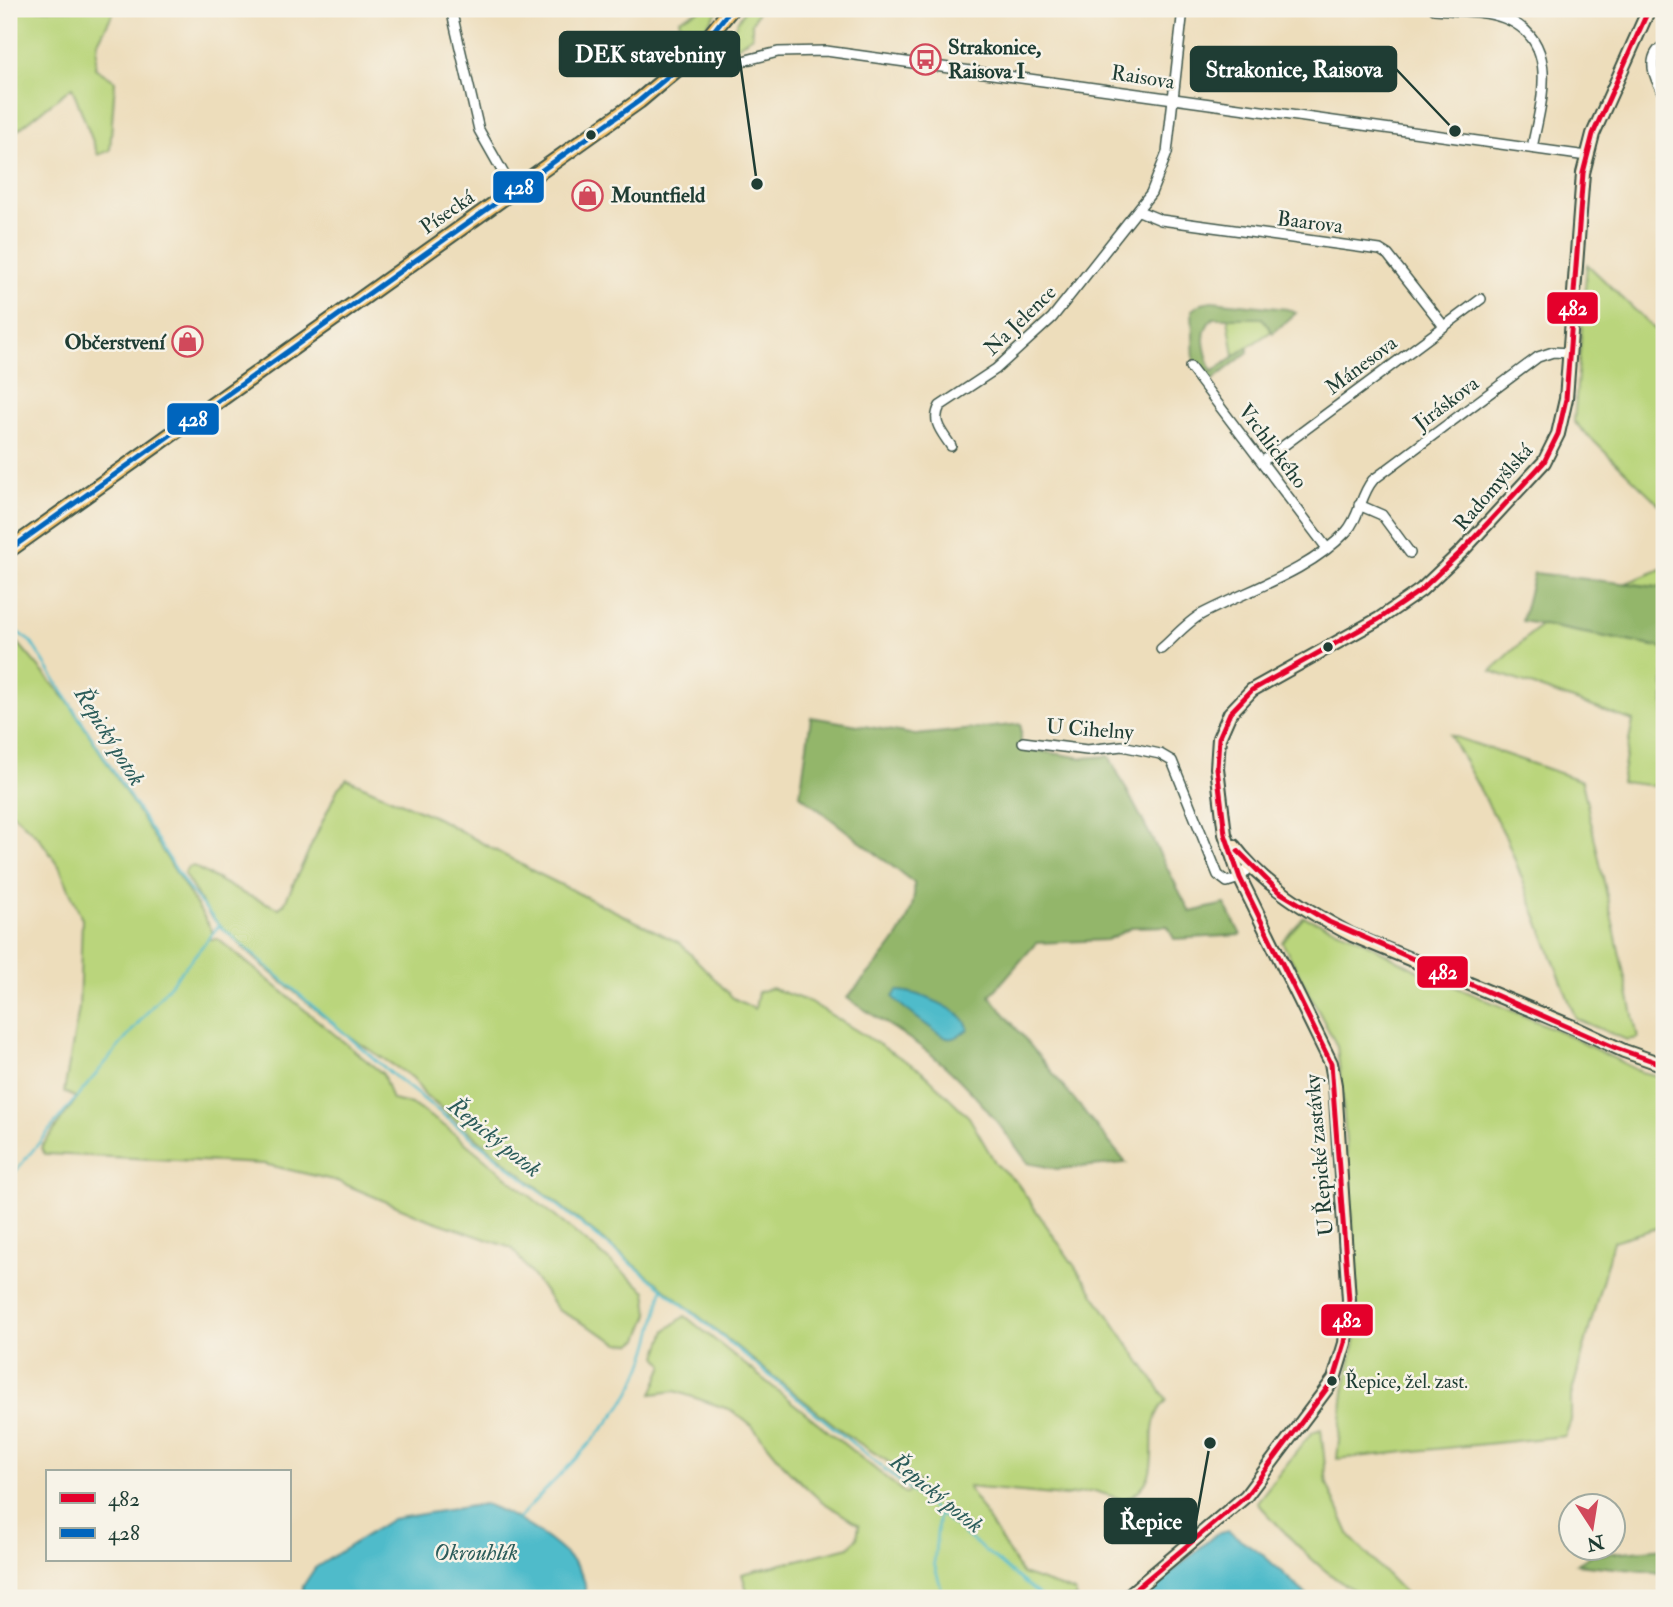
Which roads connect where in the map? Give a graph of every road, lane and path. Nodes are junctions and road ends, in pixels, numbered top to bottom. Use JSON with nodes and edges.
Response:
{"nodes":[{"id":1,"x":451,"y":9,"type":"edge"},
{"id":2,"x":731,"y":9,"type":"edge"},
{"id":3,"x":1183,"y":9,"type":"edge"},
{"id":4,"x":1434,"y":9,"type":"edge"},
{"id":5,"x":1649,"y":9,"type":"edge"},
{"id":6,"x":712,"y":36,"type":"junction"},
{"id":7,"x":1664,"y":45,"type":"edge"},
{"id":8,"x":696,"y":53,"type":"junction"},
{"id":9,"x":736,"y":62,"type":"junction"},
{"id":10,"x":1664,"y":94,"type":"edge"},
{"id":11,"x":1175,"y":100,"type":"junction"},
{"id":12,"x":1532,"y":148,"type":"junction"},
{"id":13,"x":1587,"y":156,"type":"junction"},
{"id":14,"x":510,"y":185,"type":"junction"},
{"id":15,"x":1139,"y":211,"type":"junction"},
{"id":16,"x":1481,"y":299,"type":"dead end"},
{"id":17,"x":1443,"y":325,"type":"junction"},
{"id":18,"x":1569,"y":353,"type":"junction"},
{"id":19,"x":1190,"y":367,"type":"dead end"},
{"id":20,"x":951,"y":446,"type":"dead end"},
{"id":21,"x":1263,"y":461,"type":"junction"},
{"id":22,"x":1359,"y":505,"type":"junction"},
{"id":23,"x":1326,"y":547,"type":"junction"},
{"id":24,"x":9,"y":550,"type":"edge"},
{"id":25,"x":1410,"y":553,"type":"dead end"},
{"id":26,"x":1161,"y":649,"type":"dead end"},
{"id":27,"x":1023,"y":742,"type":"dead end"},
{"id":28,"x":1225,"y":834,"type":"junction"},
{"id":29,"x":1250,"y":867,"type":"junction"},
{"id":30,"x":1240,"y":878,"type":"junction"},
{"id":31,"x":1664,"y":1065,"type":"edge"},
{"id":32,"x":1125,"y":1598,"type":"edge"}],
"edges":[{"from":1,"to":14,"type":"street"},
{"from":2,"to":6,"type":"main road","name":"Písecká"},
{"from":3,"to":11,"type":"street","name":"Na Jelence"},
{"from":4,"to":12,"type":"street"},
{"from":5,"to":13,"type":"main road","name":"Radomyšlská"},
{"from":6,"to":8,"type":"main road","name":"Písecká"},
{"from":6,"to":9,"type":"street"},
{"from":7,"to":10,"type":"street"},
{"from":8,"to":9,"type":"street","name":"Raisova"},
{"from":8,"to":14,"type":"main road","name":"Písecká"},
{"from":9,"to":11,"type":"street","name":"Raisova"},
{"from":11,"to":12,"type":"street","name":"Raisova"},
{"from":11,"to":15,"type":"street","name":"Na Jelence"},
{"from":12,"to":13,"type":"street","name":"Raisova"},
{"from":13,"to":18,"type":"main road","name":"Radomyšlská"},
{"from":14,"to":24,"type":"main road","name":"Písecká"},
{"from":15,"to":17,"type":"street","name":"Baarova"},
{"from":15,"to":20,"type":"street","name":"Na Jelence"},
{"from":16,"to":17,"type":"street","name":"Mánesova"},
{"from":17,"to":21,"type":"street","name":"Mánesova"},
{"from":18,"to":22,"type":"street","name":"Jiráskova"},
{"from":18,"to":28,"type":"main road","name":"Radomyšlská"},
{"from":19,"to":21,"type":"street","name":"Vrchlického"},
{"from":21,"to":23,"type":"street","name":"Vrchlického"},
{"from":22,"to":23,"type":"street","name":"Jiráskova"},
{"from":22,"to":25,"type":"street"},
{"from":23,"to":26,"type":"street","name":"Jiráskova"},
{"from":27,"to":30,"type":"street","name":"U Cihelny"},
{"from":28,"to":29,"type":"main road"},
{"from":28,"to":30,"type":"main road","name":"Radomyšlská"},
{"from":29,"to":30,"type":"street"},
{"from":29,"to":31,"type":"main road"},
{"from":30,"to":32,"type":"main road","name":"U Řepické zastávky"}]}
